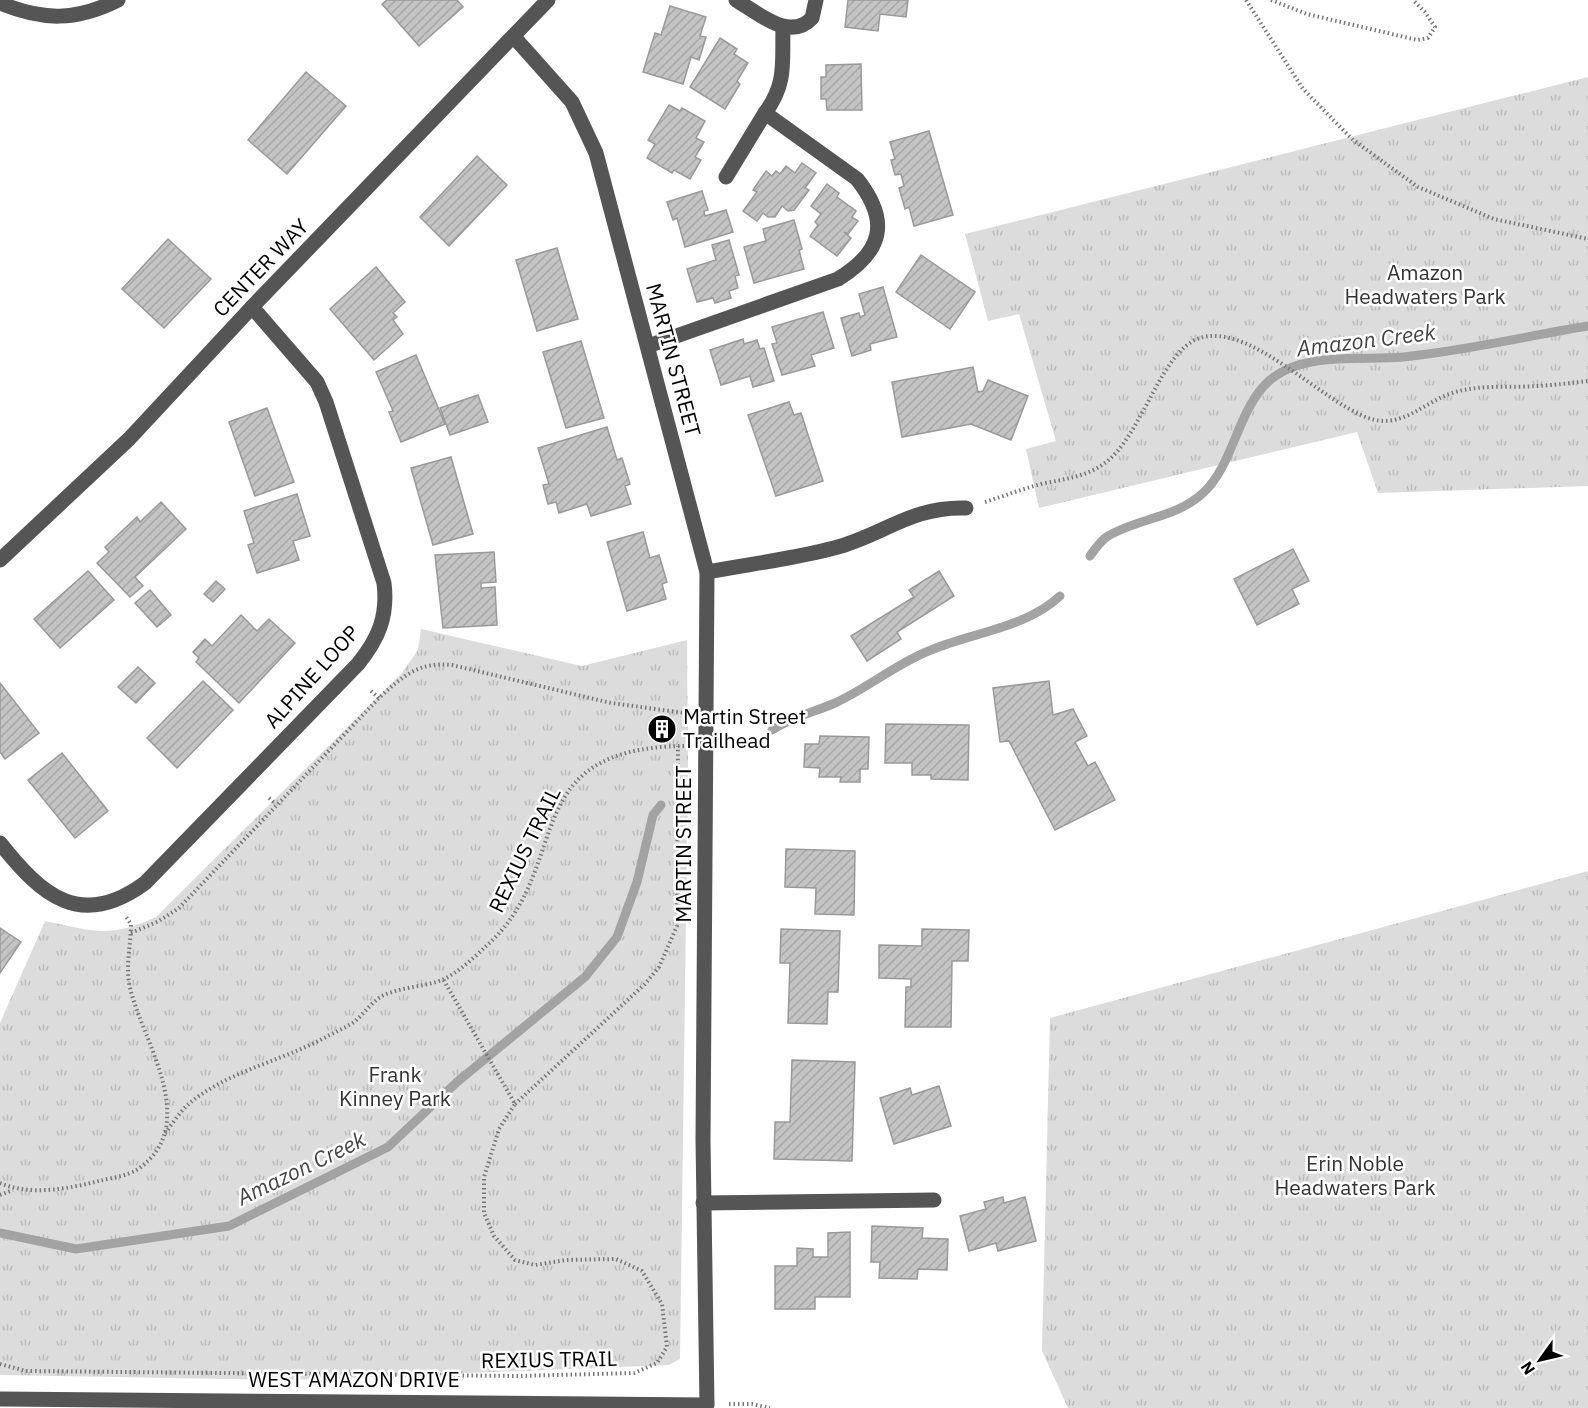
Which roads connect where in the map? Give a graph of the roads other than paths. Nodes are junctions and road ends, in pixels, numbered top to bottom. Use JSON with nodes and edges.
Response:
{"nodes":[{"id":1,"x":118,"y":0,"type":"edge"},
{"id":2,"x":548,"y":0,"type":"edge"},
{"id":3,"x":736,"y":0,"type":"edge"},
{"id":4,"x":816,"y":0,"type":"edge"},
{"id":5,"x":0,"y":3,"type":"edge"},
{"id":6,"x":783,"y":27,"type":"junction"},
{"id":7,"x":514,"y":37,"type":"junction"},
{"id":8,"x":765,"y":112,"type":"junction"},
{"id":9,"x":726,"y":177,"type":"dead end"},
{"id":10,"x":252,"y":307,"type":"junction"},
{"id":11,"x":648,"y":346,"type":"junction"},
{"id":12,"x":966,"y":508,"type":"road end"},
{"id":13,"x":0,"y":560,"type":"edge"},
{"id":14,"x":706,"y":572,"type":"junction"},
{"id":15,"x":0,"y":843,"type":"edge"},
{"id":16,"x":934,"y":1200,"type":"dead end"},
{"id":17,"x":703,"y":1203,"type":"junction"},
{"id":18,"x":0,"y":1399,"type":"edge"},
{"id":19,"x":309,"y":1404,"type":"edge"},
{"id":20,"x":707,"y":1405,"type":"joint"}],
"edges":[{"from":1,"to":5,"type":"street"},
{"from":2,"to":7,"type":"street","name":"CENTER WAY"},
{"from":3,"to":6,"type":"street"},
{"from":4,"to":6,"type":"street"},
{"from":6,"to":8,"type":"street"},
{"from":7,"to":10,"type":"street","name":"CENTER WAY"},
{"from":7,"to":11,"type":"street","name":"MARTIN STREET"},
{"from":8,"to":9,"type":"street"},
{"from":8,"to":11,"type":"street"},
{"from":10,"to":13,"type":"street","name":"CENTER WAY"},
{"from":10,"to":15,"type":"street","name":"ALPINE LOOP"},
{"from":11,"to":14,"type":"street","name":"MARTIN STREET"},
{"from":12,"to":14,"type":"street"},
{"from":14,"to":17,"type":"street","name":"MARTIN STREET"},
{"from":16,"to":17,"type":"street"},
{"from":17,"to":20,"type":"street","name":"MARTIN STREET"},
{"from":18,"to":19,"type":"street","name":"WEST AMAZON DRIVE"},
{"from":19,"to":20,"type":"street","name":"WEST AMAZON DRIVE"}]}
